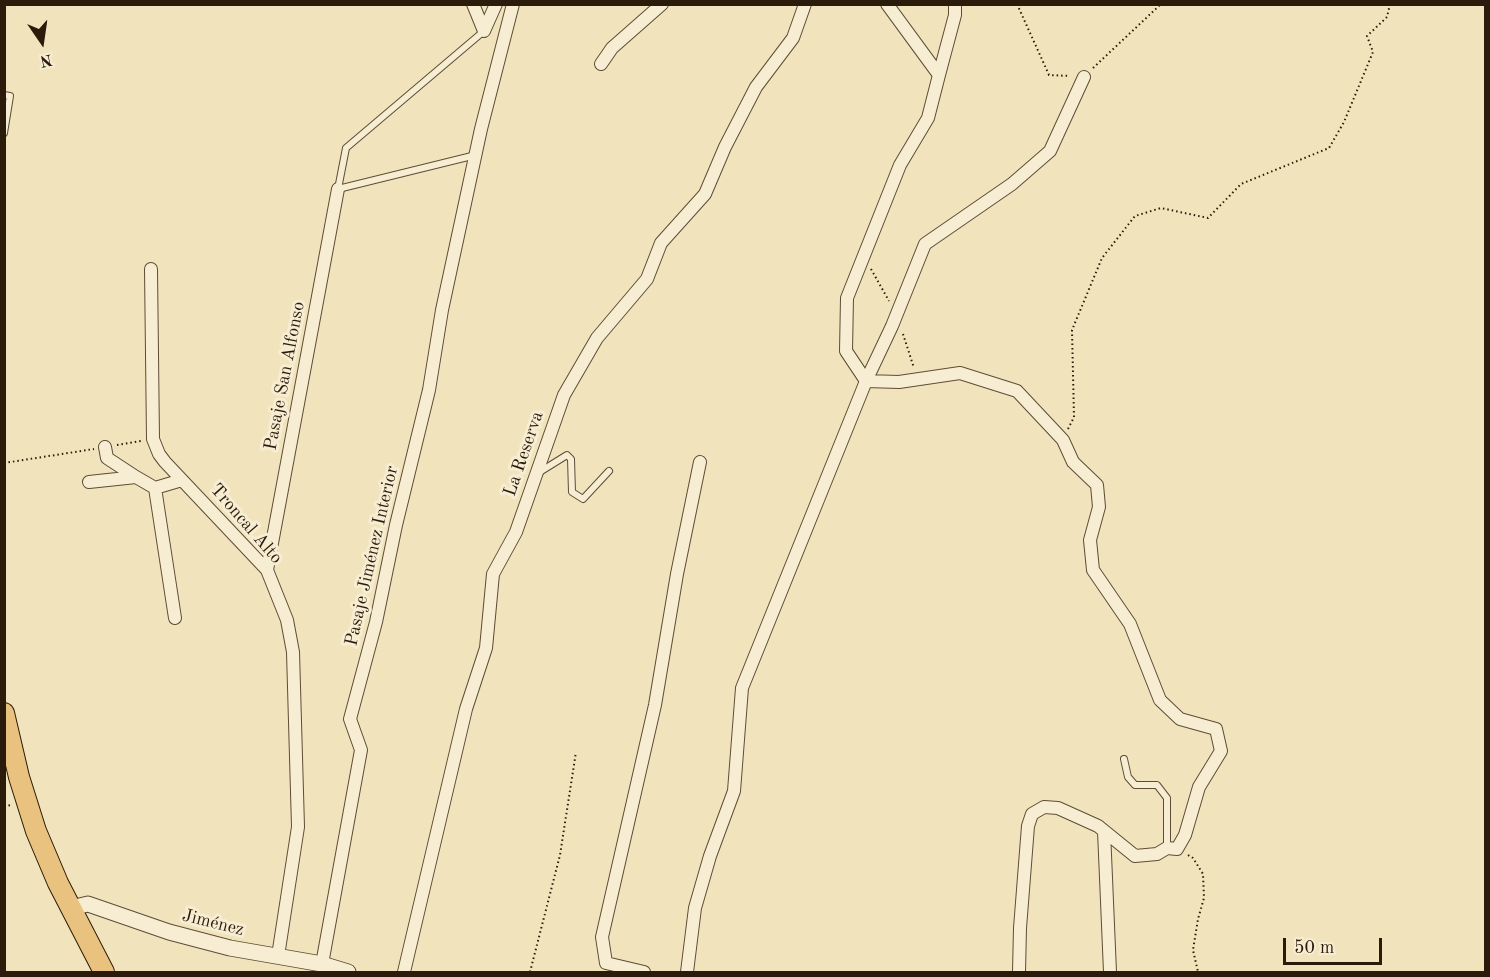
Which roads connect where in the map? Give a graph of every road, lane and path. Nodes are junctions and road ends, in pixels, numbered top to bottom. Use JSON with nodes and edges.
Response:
{"nodes":[{"id":1,"x":472,"y":4,"type":"edge"},
{"id":2,"x":496,"y":4,"type":"edge"},
{"id":3,"x":513,"y":4,"type":"edge"},
{"id":4,"x":663,"y":4,"type":"edge"},
{"id":5,"x":804,"y":4,"type":"edge"},
{"id":6,"x":887,"y":4,"type":"edge"},
{"id":7,"x":955,"y":4,"type":"edge"},
{"id":8,"x":1017,"y":4,"type":"edge"},
{"id":9,"x":1161,"y":4,"type":"edge"},
{"id":10,"x":1390,"y":4,"type":"edge"},
{"id":11,"x":484,"y":31,"type":"junction"},
{"id":12,"x":601,"y":64,"type":"dead end"},
{"id":13,"x":939,"y":75,"type":"junction"},
{"id":14,"x":1084,"y":77,"type":"junction"},
{"id":15,"x":4,"y":95,"type":"edge"},
{"id":16,"x":4,"y":133,"type":"edge"},
{"id":17,"x":476,"y":154,"type":"junction"},
{"id":18,"x":338,"y":189,"type":"junction"},
{"id":19,"x":151,"y":269,"type":"dead end"},
{"id":20,"x":866,"y":381,"type":"junction"},
{"id":21,"x":153,"y":439,"type":"junction"},
{"id":22,"x":1063,"y":440,"type":"junction"},
{"id":23,"x":105,"y":447,"type":"junction"},
{"id":24,"x":700,"y":462,"type":"dead end"},
{"id":25,"x":4,"y":463,"type":"edge"},
{"id":26,"x":609,"y":471,"type":"dead end"},
{"id":27,"x":537,"y":473,"type":"junction"},
{"id":28,"x":136,"y":477,"type":"junction"},
{"id":29,"x":182,"y":480,"type":"junction"},
{"id":30,"x":89,"y":482,"type":"dead end"},
{"id":31,"x":155,"y":488,"type":"junction"},
{"id":32,"x":267,"y":570,"type":"junction"},
{"id":33,"x":175,"y":618,"type":"dead end"},
{"id":34,"x":4,"y":713,"type":"edge"},
{"id":35,"x":576,"y":752,"type":"dead end"},
{"id":36,"x":1124,"y":759,"type":"dead end"},
{"id":37,"x":1104,"y":831,"type":"junction"},
{"id":38,"x":1172,"y":848,"type":"junction"},
{"id":39,"x":71,"y":908,"type":"junction"},
{"id":40,"x":278,"y":956,"type":"junction"},
{"id":41,"x":322,"y":964,"type":"junction"},
{"id":42,"x":104,"y":972,"type":"edge"},
{"id":43,"x":348,"y":972,"type":"edge"},
{"id":44,"x":404,"y":972,"type":"edge"},
{"id":45,"x":530,"y":972,"type":"edge"},
{"id":46,"x":644,"y":972,"type":"edge"},
{"id":47,"x":687,"y":972,"type":"edge"},
{"id":48,"x":1019,"y":972,"type":"edge"},
{"id":49,"x":1110,"y":972,"type":"edge"},
{"id":50,"x":1198,"y":972,"type":"edge"}],
"edges":[{"from":1,"to":11,"type":"street"},
{"from":2,"to":11,"type":"street"},
{"from":3,"to":17,"type":"street","name":"Pasaje Jiménez Interior"},
{"from":4,"to":12,"type":"street"},
{"from":5,"to":27,"type":"street","name":"La Reserva"},
{"from":6,"to":13,"type":"street"},
{"from":7,"to":13,"type":"street"},
{"from":8,"to":14,"type":"path"},
{"from":9,"to":14,"type":"path"},
{"from":10,"to":22,"type":"path"},
{"from":11,"to":18,"type":"lane"},
{"from":13,"to":20,"type":"street"},
{"from":14,"to":20,"type":"street"},
{"from":15,"to":16,"type":"lane"},
{"from":17,"to":18,"type":"lane"},
{"from":17,"to":41,"type":"street","name":"Pasaje Jiménez Interior"},
{"from":18,"to":32,"type":"street","name":"Pasaje San Alfonso"},
{"from":19,"to":21,"type":"street"},
{"from":20,"to":22,"type":"street"},
{"from":20,"to":47,"type":"street"},
{"from":21,"to":23,"type":"path"},
{"from":21,"to":29,"type":"street","name":"Troncal Alto"},
{"from":22,"to":38,"type":"street"},
{"from":23,"to":25,"type":"path"},
{"from":23,"to":28,"type":"street"},
{"from":24,"to":46,"type":"street"},
{"from":26,"to":27,"type":"lane"},
{"from":27,"to":44,"type":"street","name":"La Reserva"},
{"from":28,"to":30,"type":"street"},
{"from":28,"to":31,"type":"street"},
{"from":29,"to":31,"type":"street"},
{"from":29,"to":32,"type":"street","name":"Troncal Alto"},
{"from":31,"to":33,"type":"street"},
{"from":32,"to":40,"type":"street","name":"Troncal Alto"},
{"from":34,"to":39,"type":"main road"},
{"from":35,"to":45,"type":"path"},
{"from":36,"to":38,"type":"lane"},
{"from":37,"to":38,"type":"street"},
{"from":37,"to":48,"type":"street"},
{"from":37,"to":49,"type":"street"},
{"from":38,"to":50,"type":"path"},
{"from":39,"to":40,"type":"street","name":"Jiménez"},
{"from":39,"to":42,"type":"main road"},
{"from":40,"to":41,"type":"street","name":"Jiménez"},
{"from":41,"to":43,"type":"street","name":"Jiménez"}]}
